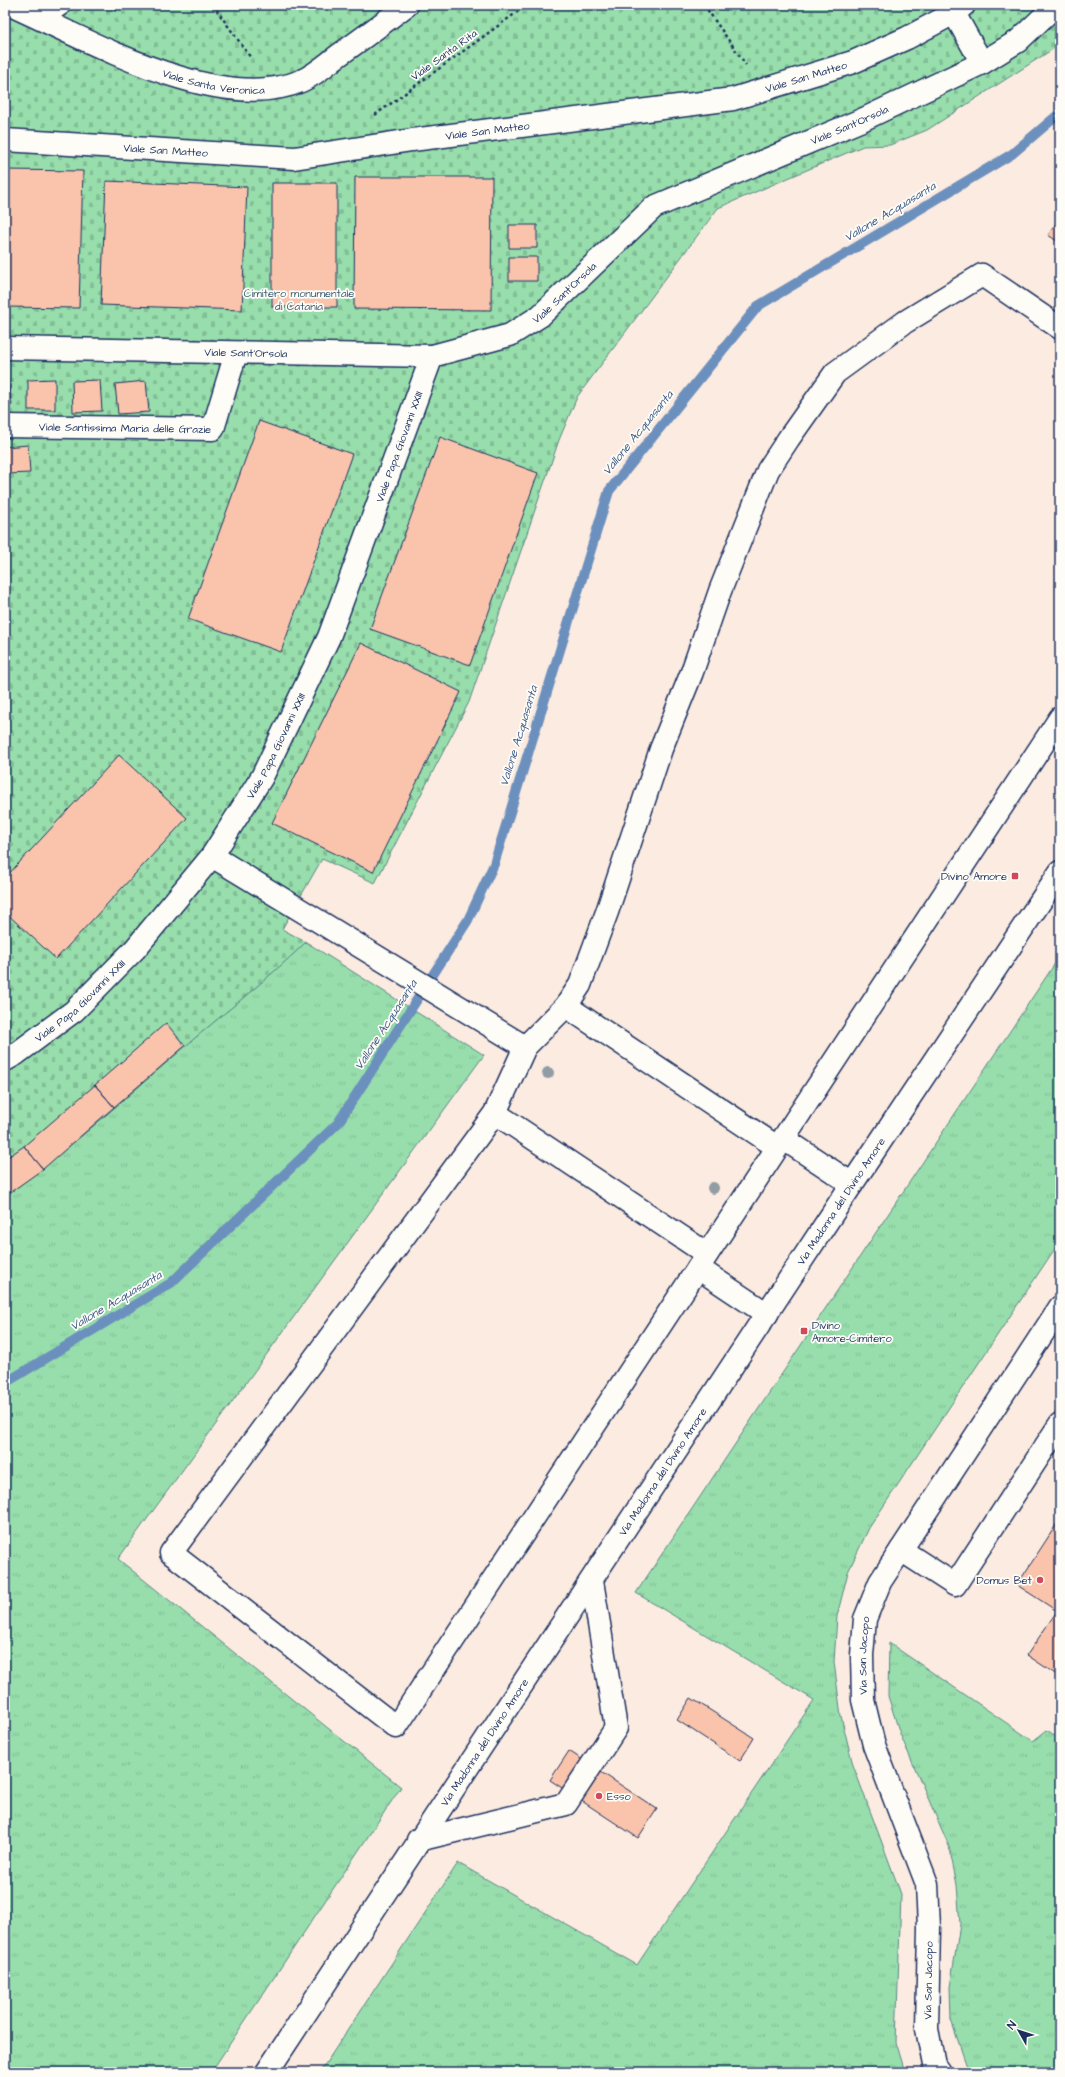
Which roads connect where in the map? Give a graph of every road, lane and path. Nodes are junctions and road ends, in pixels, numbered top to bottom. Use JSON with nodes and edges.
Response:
{"nodes":[{"id":1,"x":10,"y":5,"type":"edge"},
{"id":2,"x":59,"y":5,"type":"edge"},
{"id":3,"x":122,"y":5,"type":"edge"},
{"id":4,"x":213,"y":5,"type":"edge"},
{"id":5,"x":407,"y":5,"type":"edge"},
{"id":6,"x":526,"y":5,"type":"edge"},
{"id":7,"x":704,"y":5,"type":"edge"},
{"id":8,"x":1056,"y":5,"type":"edge"},
{"id":9,"x":959,"y":9,"type":"edge"},
{"id":10,"x":114,"y":11,"type":"dead end"},
{"id":11,"x":40,"y":18,"type":"junction"},
{"id":12,"x":982,"y":63,"type":"junction"},
{"id":13,"x":272,"y":88,"type":"junction"},
{"id":14,"x":764,"y":90,"type":"junction"},
{"id":15,"x":371,"y":117,"type":"dead end"},
{"id":16,"x":5,"y":140,"type":"edge"},
{"id":17,"x":1060,"y":328,"type":"edge"},
{"id":18,"x":5,"y":348,"type":"edge"},
{"id":19,"x":236,"y":353,"type":"junction"},
{"id":20,"x":432,"y":356,"type":"junction"},
{"id":21,"x":5,"y":426,"type":"edge"},
{"id":22,"x":1060,"y":718,"type":"edge"},
{"id":23,"x":212,"y":856,"type":"junction"},
{"id":24,"x":1060,"y":872,"type":"edge"},
{"id":25,"x":566,"y":1006,"type":"junction"},
{"id":26,"x":524,"y":1047,"type":"junction"},
{"id":27,"x":5,"y":1060,"type":"edge"},
{"id":28,"x":495,"y":1113,"type":"junction"},
{"id":29,"x":781,"y":1143,"type":"junction"},
{"id":30,"x":852,"y":1184,"type":"junction"},
{"id":31,"x":703,"y":1261,"type":"junction"},
{"id":32,"x":1060,"y":1307,"type":"edge"},
{"id":33,"x":767,"y":1314,"type":"junction"},
{"id":34,"x":1060,"y":1424,"type":"edge"},
{"id":35,"x":901,"y":1550,"type":"junction"},
{"id":36,"x":592,"y":1581,"type":"junction"},
{"id":37,"x":418,"y":1840,"type":"junction"},
{"id":38,"x":267,"y":2072,"type":"edge"},
{"id":39,"x":938,"y":2072,"type":"edge"}],
"edges":[{"from":1,"to":11,"type":"street","name":"Viale Santa Veronica"},
{"from":2,"to":11,"type":"street"},
{"from":3,"to":10,"type":"path"},
{"from":4,"to":13,"type":"path"},
{"from":5,"to":13,"type":"street","name":"Viale Santa Veronica"},
{"from":6,"to":15,"type":"path","name":"Viale Santa Rita"},
{"from":7,"to":14,"type":"path"},
{"from":8,"to":12,"type":"street","name":"Viale Sant'Orsola"},
{"from":9,"to":12,"type":"street"},
{"from":9,"to":14,"type":"street","name":"Viale San Matteo"},
{"from":11,"to":13,"type":"street","name":"Viale Santa Veronica"},
{"from":12,"to":20,"type":"street","name":"Viale Sant'Orsola"},
{"from":14,"to":16,"type":"street","name":"Viale San Matteo"},
{"from":17,"to":25,"type":"street"},
{"from":18,"to":19,"type":"street","name":"Viale Sant'Orsola"},
{"from":19,"to":20,"type":"street","name":"Viale Sant'Orsola"},
{"from":19,"to":21,"type":"street","name":"Viale Santissima Maria delle Grazie"},
{"from":20,"to":23,"type":"street","name":"Viale Papa Giovanni XXIII"},
{"from":22,"to":29,"type":"street"},
{"from":23,"to":26,"type":"street"},
{"from":23,"to":27,"type":"street","name":"Viale Papa Giovanni XXIII"},
{"from":24,"to":30,"type":"street","name":"Via Madonna del Divino Amore"},
{"from":25,"to":26,"type":"street"},
{"from":25,"to":29,"type":"street"},
{"from":26,"to":28,"type":"street"},
{"from":28,"to":31,"type":"street"},
{"from":28,"to":31,"type":"street"},
{"from":29,"to":30,"type":"street"},
{"from":29,"to":31,"type":"street"},
{"from":30,"to":33,"type":"street","name":"Via Madonna del Divino Amore"},
{"from":31,"to":33,"type":"street"},
{"from":32,"to":35,"type":"street","name":"Via San Jacopo"},
{"from":33,"to":36,"type":"street","name":"Via Madonna del Divino Amore"},
{"from":34,"to":35,"type":"street"},
{"from":35,"to":39,"type":"street","name":"Via San Jacopo"},
{"from":36,"to":37,"type":"street","name":"Via Madonna del Divino Amore"},
{"from":36,"to":37,"type":"street"},
{"from":37,"to":38,"type":"street","name":"Via Madonna del Divino Amore"}]}
